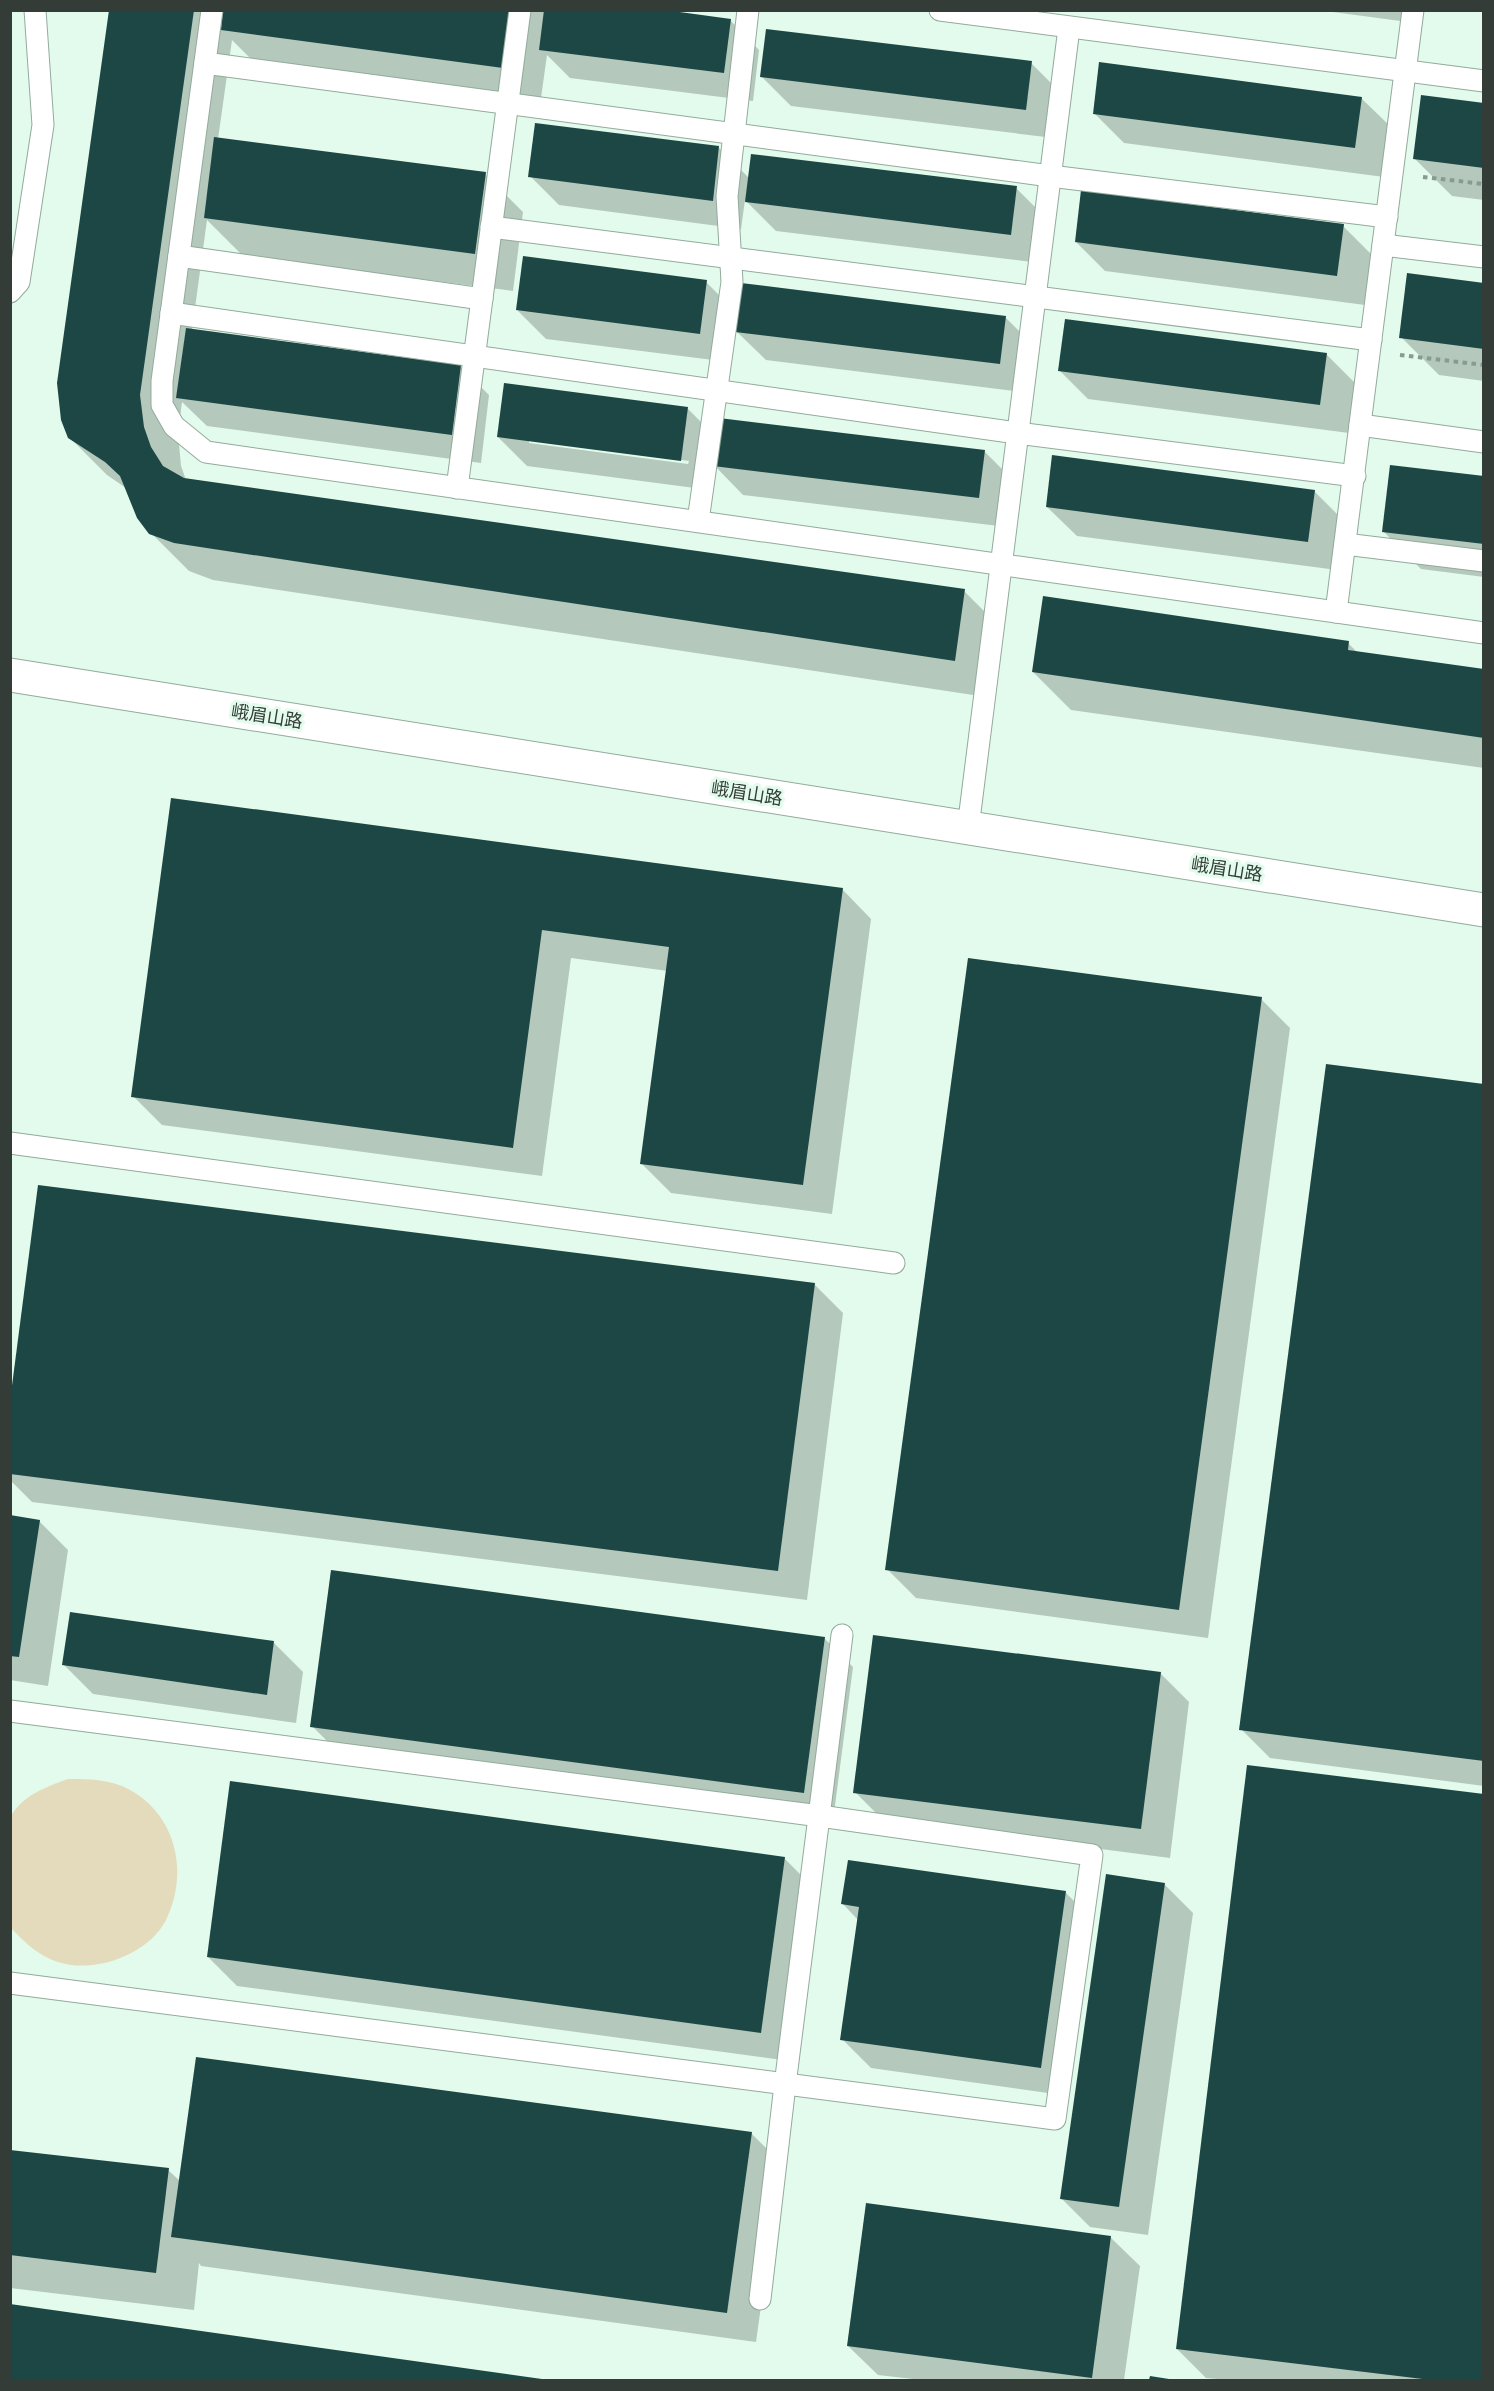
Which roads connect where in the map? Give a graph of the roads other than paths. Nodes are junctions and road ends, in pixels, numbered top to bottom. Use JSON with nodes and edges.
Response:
{"nodes":[{"id":1,"x":35,"y":10,"type":"edge"},
{"id":2,"x":212,"y":10,"type":"edge"},
{"id":3,"x":520,"y":10,"type":"edge"},
{"id":4,"x":748,"y":10,"type":"edge"},
{"id":5,"x":940,"y":10,"type":"edge"},
{"id":6,"x":1413,"y":10,"type":"edge"},
{"id":7,"x":1069,"y":28,"type":"junction"},
{"id":8,"x":205,"y":63,"type":"junction"},
{"id":9,"x":1405,"y":71,"type":"junction"},
{"id":10,"x":1484,"y":81,"type":"edge"},
{"id":11,"x":508,"y":103,"type":"junction"},
{"id":12,"x":734,"y":133,"type":"junction"},
{"id":13,"x":1050,"y":176,"type":"junction"},
{"id":14,"x":1387,"y":217,"type":"junction"},
{"id":15,"x":491,"y":227,"type":"junction"},
{"id":16,"x":1383,"y":245,"type":"junction"},
{"id":17,"x":179,"y":255,"type":"junction"},
{"id":18,"x":1484,"y":256,"type":"edge"},
{"id":19,"x":730,"y":258,"type":"junction"},
{"id":20,"x":10,"y":292,"type":"edge"},
{"id":21,"x":1033,"y":298,"type":"junction"},
{"id":22,"x":482,"y":299,"type":"junction"},
{"id":23,"x":171,"y":313,"type":"junction"},
{"id":24,"x":1370,"y":345,"type":"junction"},
{"id":25,"x":474,"y":356,"type":"junction"},
{"id":26,"x":717,"y":390,"type":"junction"},
{"id":27,"x":1360,"y":425,"type":"junction"},
{"id":28,"x":1017,"y":433,"type":"junction"},
{"id":29,"x":1484,"y":442,"type":"edge"},
{"id":30,"x":1355,"y":476,"type":"junction"},
{"id":31,"x":457,"y":488,"type":"junction"},
{"id":32,"x":698,"y":521,"type":"junction"},
{"id":33,"x":1345,"y":544,"type":"junction"},
{"id":34,"x":1484,"y":561,"type":"edge"},
{"id":35,"x":1001,"y":565,"type":"junction"},
{"id":36,"x":1336,"y":612,"type":"junction"},
{"id":37,"x":1484,"y":633,"type":"edge"},
{"id":38,"x":10,"y":675,"type":"edge"},
{"id":39,"x":968,"y":828,"type":"junction"},
{"id":40,"x":1484,"y":910,"type":"edge"},
{"id":41,"x":10,"y":1143,"type":"edge"},
{"id":42,"x":894,"y":1263,"type":"dead end"},
{"id":43,"x":842,"y":1635,"type":"dead end"},
{"id":44,"x":10,"y":1711,"type":"edge"},
{"id":45,"x":820,"y":1816,"type":"junction"},
{"id":46,"x":10,"y":1983,"type":"edge"},
{"id":47,"x":785,"y":2085,"type":"junction"},
{"id":48,"x":760,"y":2300,"type":"dead end"}],
"edges":[{"from":1,"to":20,"type":"lane"},
{"from":2,"to":8,"type":"lane"},
{"from":3,"to":11,"type":"lane"},
{"from":4,"to":12,"type":"lane"},
{"from":5,"to":7,"type":"lane"},
{"from":6,"to":9,"type":"lane"},
{"from":7,"to":9,"type":"lane"},
{"from":7,"to":13,"type":"lane"},
{"from":8,"to":11,"type":"lane"},
{"from":8,"to":17,"type":"lane"},
{"from":9,"to":10,"type":"lane"},
{"from":9,"to":14,"type":"lane"},
{"from":11,"to":12,"type":"lane"},
{"from":11,"to":15,"type":"lane"},
{"from":12,"to":13,"type":"lane"},
{"from":12,"to":19,"type":"lane"},
{"from":13,"to":14,"type":"lane"},
{"from":13,"to":21,"type":"lane"},
{"from":14,"to":16,"type":"lane"},
{"from":15,"to":19,"type":"lane"},
{"from":15,"to":22,"type":"lane"},
{"from":16,"to":18,"type":"lane"},
{"from":16,"to":24,"type":"lane"},
{"from":17,"to":22,"type":"lane"},
{"from":17,"to":23,"type":"lane"},
{"from":19,"to":21,"type":"lane"},
{"from":19,"to":26,"type":"lane"},
{"from":21,"to":24,"type":"lane"},
{"from":21,"to":28,"type":"lane"},
{"from":22,"to":25,"type":"lane"},
{"from":23,"to":25,"type":"lane"},
{"from":23,"to":31,"type":"lane"},
{"from":24,"to":27,"type":"lane"},
{"from":25,"to":26,"type":"lane"},
{"from":25,"to":31,"type":"lane"},
{"from":26,"to":28,"type":"lane"},
{"from":26,"to":32,"type":"lane"},
{"from":27,"to":29,"type":"lane"},
{"from":27,"to":30,"type":"lane"},
{"from":28,"to":30,"type":"lane"},
{"from":28,"to":35,"type":"lane"},
{"from":30,"to":33,"type":"lane"},
{"from":31,"to":32,"type":"lane"},
{"from":32,"to":35,"type":"lane"},
{"from":33,"to":34,"type":"lane"},
{"from":33,"to":36,"type":"lane"},
{"from":35,"to":36,"type":"lane"},
{"from":35,"to":39,"type":"lane"},
{"from":36,"to":37,"type":"lane"},
{"from":38,"to":39,"type":"street","name":"峨眉山路"},
{"from":39,"to":40,"type":"street","name":"峨眉山路"},
{"from":41,"to":42,"type":"lane"},
{"from":43,"to":45,"type":"lane"},
{"from":44,"to":45,"type":"lane"},
{"from":45,"to":47,"type":"lane"},
{"from":45,"to":47,"type":"lane"},
{"from":46,"to":47,"type":"lane"},
{"from":47,"to":48,"type":"lane"}]}
